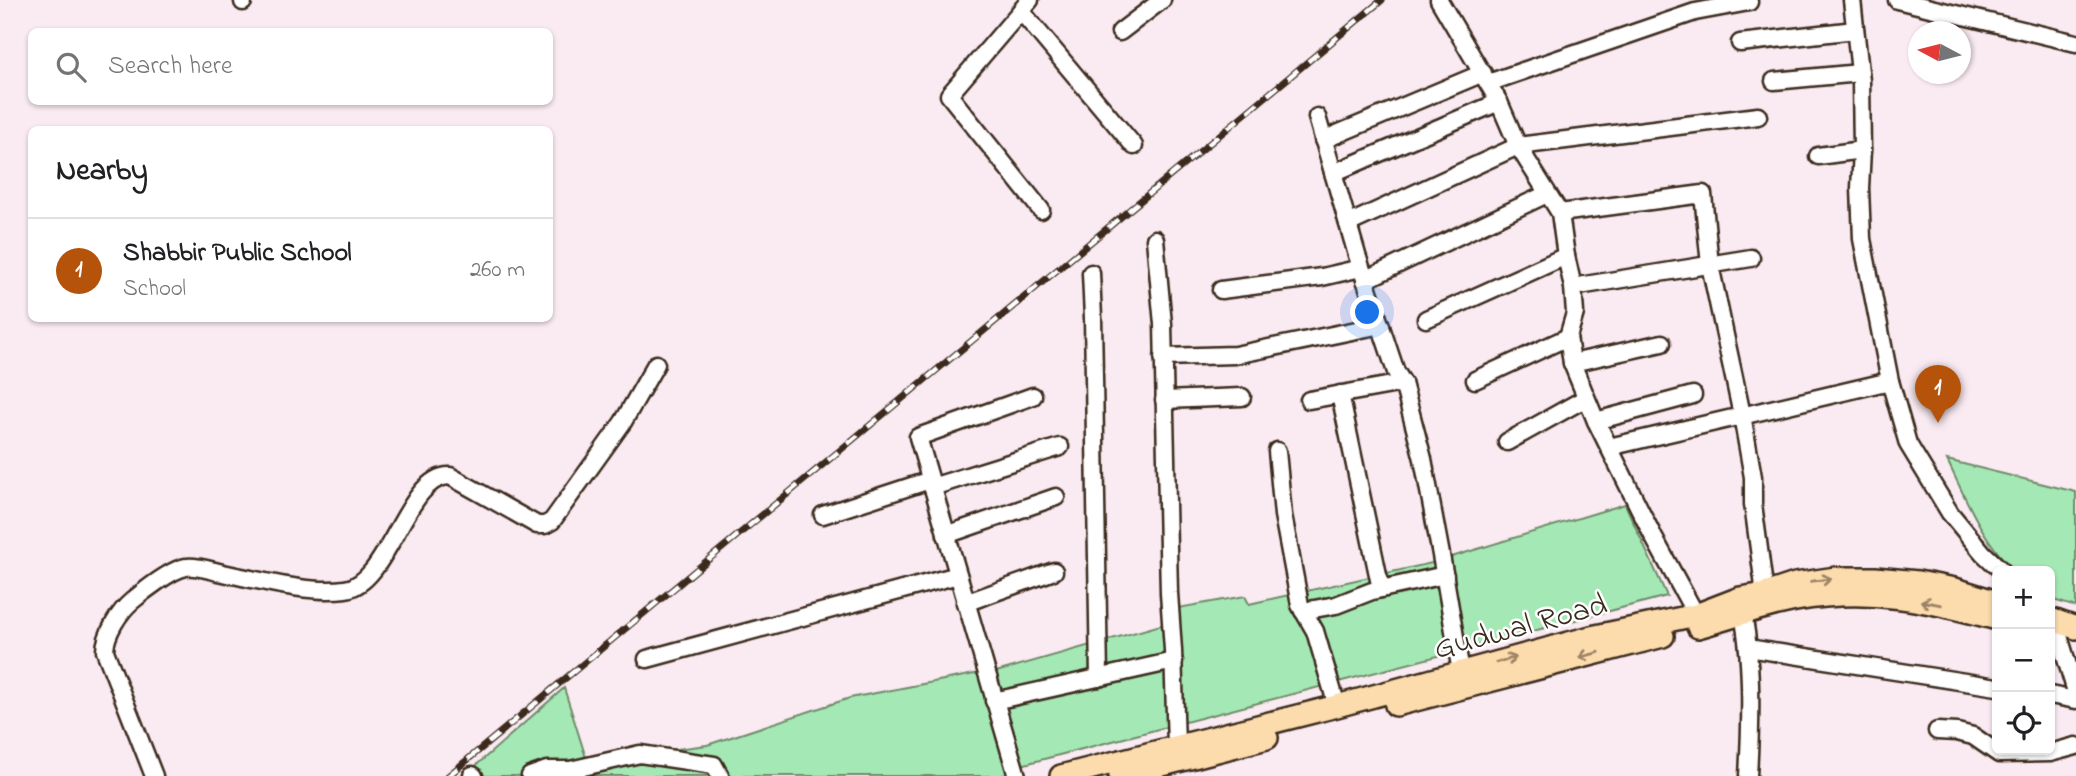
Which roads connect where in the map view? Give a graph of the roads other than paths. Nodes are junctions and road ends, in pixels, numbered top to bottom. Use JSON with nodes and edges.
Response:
{"nodes":[{"id":1,"x":1162,"y":0,"type":"edge"},
{"id":2,"x":1439,"y":0,"type":"edge"},
{"id":3,"x":1852,"y":0,"type":"edge"},
{"id":4,"x":1897,"y":0,"type":"edge"},
{"id":5,"x":1749,"y":2,"type":"dead end"},
{"id":6,"x":1026,"y":6,"type":"edge"},
{"id":7,"x":1695,"y":6,"type":"edge"},
{"id":8,"x":1855,"y":30,"type":"junction"},
{"id":9,"x":1120,"y":32,"type":"dead end"},
{"id":10,"x":1740,"y":43,"type":"dead end"},
{"id":11,"x":2076,"y":43,"type":"edge"},
{"id":12,"x":1860,"y":73,"type":"junction"},
{"id":13,"x":1485,"y":78,"type":"junction"},
{"id":14,"x":1774,"y":81,"type":"dead end"},
{"id":15,"x":1499,"y":102,"type":"junction"},
{"id":16,"x":1758,"y":116,"type":"dead end"},
{"id":17,"x":1317,"y":117,"type":"dead end"},
{"id":18,"x":1323,"y":140,"type":"junction"},
{"id":19,"x":1134,"y":146,"type":"dead end"},
{"id":20,"x":1518,"y":146,"type":"junction"},
{"id":21,"x":1862,"y":150,"type":"junction"},
{"id":22,"x":1818,"y":156,"type":"dead end"},
{"id":23,"x":1333,"y":173,"type":"junction"},
{"id":24,"x":1547,"y":194,"type":"junction"},
{"id":25,"x":1041,"y":210,"type":"dead end"},
{"id":26,"x":1560,"y":213,"type":"junction"},
{"id":27,"x":1348,"y":224,"type":"junction"},
{"id":28,"x":1155,"y":239,"type":"dead end"},
{"id":29,"x":1566,"y":256,"type":"junction"},
{"id":30,"x":1751,"y":258,"type":"dead end"},
{"id":31,"x":1710,"y":265,"type":"junction"},
{"id":32,"x":1091,"y":273,"type":"dead end"},
{"id":33,"x":1363,"y":274,"type":"junction"},
{"id":34,"x":1573,"y":286,"type":"junction"},
{"id":35,"x":1222,"y":290,"type":"dead end"},
{"id":36,"x":1426,"y":319,"type":"dead end"},
{"id":37,"x":1381,"y":325,"type":"junction"},
{"id":38,"x":1568,"y":337,"type":"junction"},
{"id":39,"x":1662,"y":343,"type":"dead end"},
{"id":40,"x":1163,"y":357,"type":"junction"},
{"id":41,"x":1572,"y":363,"type":"junction"},
{"id":42,"x":656,"y":364,"type":"dead end"},
{"id":43,"x":1475,"y":380,"type":"dead end"},
{"id":44,"x":1890,"y":381,"type":"junction"},
{"id":45,"x":1403,"y":383,"type":"junction"},
{"id":46,"x":1340,"y":394,"type":"junction"},
{"id":47,"x":1033,"y":396,"type":"dead end"},
{"id":48,"x":1693,"y":396,"type":"dead end"},
{"id":49,"x":1242,"y":397,"type":"dead end"},
{"id":50,"x":1586,"y":398,"type":"junction"},
{"id":51,"x":1164,"y":400,"type":"junction"},
{"id":52,"x":1309,"y":400,"type":"dead end"},
{"id":53,"x":1742,"y":415,"type":"junction"},
{"id":54,"x":1596,"y":421,"type":"junction"},
{"id":55,"x":1507,"y":442,"type":"dead end"},
{"id":56,"x":1060,"y":447,"type":"dead end"},
{"id":57,"x":1609,"y":447,"type":"junction"},
{"id":58,"x":1277,"y":452,"type":"dead end"},
{"id":59,"x":931,"y":483,"type":"junction"},
{"id":60,"x":1056,"y":497,"type":"dead end"},
{"id":61,"x":823,"y":515,"type":"dead end"},
{"id":62,"x":946,"y":535,"type":"junction"},
{"id":63,"x":1997,"y":566,"type":"edge"},
{"id":64,"x":1054,"y":571,"type":"dead end"},
{"id":65,"x":958,"y":575,"type":"junction"},
{"id":66,"x":1445,"y":575,"type":"junction"},
{"id":67,"x":1381,"y":589,"type":"junction"},
{"id":68,"x":1765,"y":594,"type":"junction"},
{"id":69,"x":1992,"y":600,"type":"edge"},
{"id":70,"x":965,"y":603,"type":"junction"},
{"id":71,"x":1742,"y":606,"type":"junction"},
{"id":72,"x":1303,"y":611,"type":"junction"},
{"id":73,"x":1696,"y":615,"type":"junction"},
{"id":74,"x":1992,"y":618,"type":"edge"},
{"id":75,"x":2059,"y":629,"type":"edge"},
{"id":76,"x":1748,"y":648,"type":"junction"},
{"id":77,"x":647,"y":659,"type":"dead end"},
{"id":78,"x":1174,"y":662,"type":"junction"},
{"id":79,"x":1461,"y":672,"type":"junction"},
{"id":80,"x":1100,"y":678,"type":"junction"},
{"id":81,"x":1992,"y":686,"type":"edge"},
{"id":82,"x":2076,"y":692,"type":"edge"},
{"id":83,"x":2055,"y":696,"type":"edge"},
{"id":84,"x":2076,"y":699,"type":"edge"},
{"id":85,"x":994,"y":701,"type":"junction"},
{"id":86,"x":1337,"y":706,"type":"junction"},
{"id":87,"x":1937,"y":731,"type":"dead end"},
{"id":88,"x":1177,"y":746,"type":"junction"},
{"id":89,"x":2076,"y":746,"type":"edge"},
{"id":90,"x":154,"y":776,"type":"edge"},
{"id":91,"x":530,"y":776,"type":"edge"},
{"id":92,"x":720,"y":776,"type":"edge"},
{"id":93,"x":1017,"y":776,"type":"edge"},
{"id":94,"x":1060,"y":776,"type":"edge"},
{"id":95,"x":1120,"y":776,"type":"edge"},
{"id":96,"x":1748,"y":776,"type":"edge"}],
"edges":[{"from":1,"to":9,"type":"street"},
{"from":2,"to":13,"type":"street"},
{"from":3,"to":8,"type":"street"},
{"from":4,"to":11,"type":"street"},
{"from":5,"to":7,"type":"street"},
{"from":6,"to":19,"type":"street"},
{"from":6,"to":25,"type":"street"},
{"from":7,"to":13,"type":"street"},
{"from":8,"to":10,"type":"street"},
{"from":8,"to":12,"type":"street"},
{"from":12,"to":14,"type":"street"},
{"from":12,"to":21,"type":"street"},
{"from":13,"to":15,"type":"street"},
{"from":13,"to":18,"type":"street"},
{"from":15,"to":20,"type":"street"},
{"from":15,"to":23,"type":"street"},
{"from":16,"to":20,"type":"street"},
{"from":17,"to":18,"type":"street"},
{"from":18,"to":23,"type":"street"},
{"from":20,"to":24,"type":"street"},
{"from":20,"to":27,"type":"street"},
{"from":21,"to":22,"type":"street"},
{"from":21,"to":44,"type":"street"},
{"from":23,"to":27,"type":"street"},
{"from":24,"to":26,"type":"street"},
{"from":24,"to":33,"type":"street"},
{"from":26,"to":29,"type":"street"},
{"from":26,"to":31,"type":"street"},
{"from":27,"to":33,"type":"street"},
{"from":28,"to":40,"type":"street"},
{"from":29,"to":34,"type":"street"},
{"from":29,"to":36,"type":"street"},
{"from":30,"to":31,"type":"street"},
{"from":31,"to":34,"type":"street"},
{"from":31,"to":53,"type":"street"},
{"from":32,"to":80,"type":"street"},
{"from":33,"to":35,"type":"street"},
{"from":33,"to":37,"type":"street"},
{"from":34,"to":38,"type":"street"},
{"from":37,"to":40,"type":"street"},
{"from":37,"to":45,"type":"street"},
{"from":38,"to":41,"type":"street"},
{"from":38,"to":43,"type":"street"},
{"from":39,"to":41,"type":"street"},
{"from":40,"to":51,"type":"street"},
{"from":41,"to":50,"type":"street"},
{"from":42,"to":90,"type":"street"},
{"from":44,"to":53,"type":"street"},
{"from":44,"to":63,"type":"street"},
{"from":45,"to":46,"type":"street"},
{"from":45,"to":66,"type":"street"},
{"from":46,"to":52,"type":"street"},
{"from":46,"to":67,"type":"street"},
{"from":47,"to":59,"type":"street"},
{"from":48,"to":54,"type":"street"},
{"from":49,"to":51,"type":"street"},
{"from":50,"to":54,"type":"street"},
{"from":50,"to":55,"type":"street"},
{"from":51,"to":78,"type":"street"},
{"from":53,"to":57,"type":"street"},
{"from":53,"to":68,"type":"street"},
{"from":54,"to":57,"type":"street"},
{"from":56,"to":59,"type":"street"},
{"from":57,"to":73,"type":"street"},
{"from":58,"to":72,"type":"street"},
{"from":59,"to":61,"type":"street"},
{"from":59,"to":62,"type":"street"},
{"from":60,"to":62,"type":"street"},
{"from":62,"to":65,"type":"street"},
{"from":64,"to":70,"type":"street"},
{"from":65,"to":70,"type":"street"},
{"from":65,"to":77,"type":"street"},
{"from":66,"to":67,"type":"street"},
{"from":66,"to":79,"type":"street"},
{"from":67,"to":72,"type":"street"},
{"from":68,"to":69,"type":"main road","name":"Gudwal Road","one_way":true},
{"from":68,"to":71,"type":"main road","name":"Gudwal Road"},
{"from":70,"to":85,"type":"street"},
{"from":71,"to":73,"type":"main road","name":"Gudwal Road"},
{"from":74,"to":71,"type":"main road","name":"Gudwal Road","one_way":true},
{"from":71,"to":76,"type":"street"},
{"from":71,"to":95,"type":"main road","name":"Gudwal Road","one_way":true},
{"from":72,"to":86,"type":"street"},
{"from":79,"to":73,"type":"main road","name":"Gudwal Road","one_way":true},
{"from":75,"to":82,"type":"street"},
{"from":76,"to":81,"type":"street"},
{"from":76,"to":96,"type":"street"},
{"from":78,"to":80,"type":"street"},
{"from":78,"to":88,"type":"street"},
{"from":79,"to":86,"type":"main road","name":"Gudwal Road"},
{"from":80,"to":85,"type":"street"},
{"from":83,"to":84,"type":"street"},
{"from":85,"to":93,"type":"street"},
{"from":86,"to":88,"type":"main road","name":"Gudwal Road"},
{"from":87,"to":89,"type":"street"},
{"from":88,"to":94,"type":"main road","name":"Gudwal Road"},
{"from":91,"to":92,"type":"street"}]}
